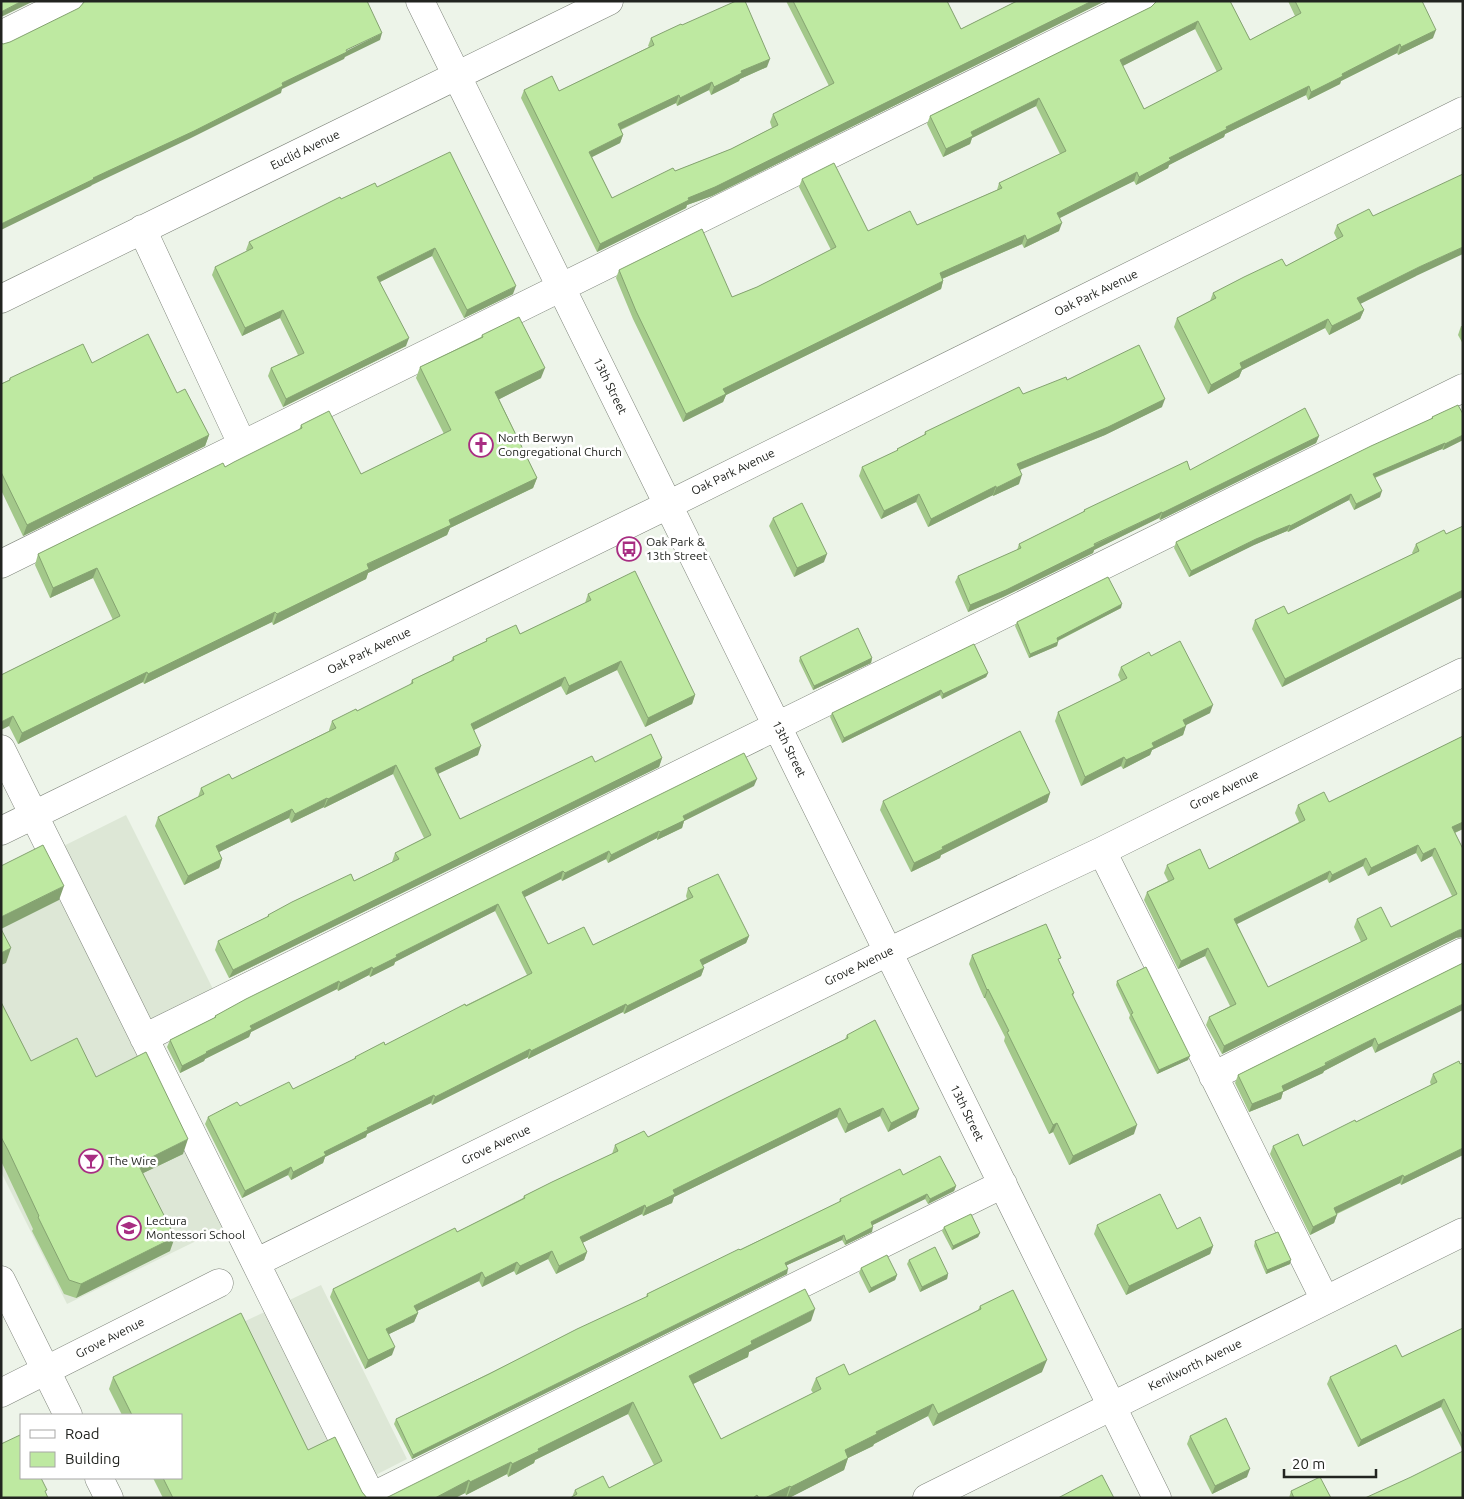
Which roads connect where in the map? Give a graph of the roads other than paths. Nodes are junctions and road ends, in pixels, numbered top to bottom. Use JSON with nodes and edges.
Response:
{"nodes":[{"id":1,"x":69,"y":1,"type":"edge"},
{"id":2,"x":420,"y":1,"type":"edge"},
{"id":3,"x":610,"y":1,"type":"edge"},
{"id":4,"x":1141,"y":1,"type":"edge"},
{"id":5,"x":1,"y":35,"type":"edge"},
{"id":6,"x":457,"y":76,"type":"junction"},
{"id":7,"x":1463,"y":111,"type":"edge"},
{"id":8,"x":142,"y":229,"type":"junction"},
{"id":9,"x":561,"y":288,"type":"junction"},
{"id":10,"x":1,"y":299,"type":"edge"},
{"id":11,"x":1463,"y":388,"type":"edge"},
{"id":12,"x":242,"y":444,"type":"junction"},
{"id":13,"x":668,"y":504,"type":"junction"},
{"id":14,"x":1,"y":564,"type":"edge"},
{"id":15,"x":1463,"y":672,"type":"edge"},
{"id":16,"x":777,"y":726,"type":"junction"},
{"id":17,"x":1,"y":749,"type":"edge"},
{"id":18,"x":34,"y":815,"type":"junction"},
{"id":19,"x":1,"y":831,"type":"edge"},
{"id":20,"x":1102,"y":851,"type":"junction"},
{"id":21,"x":888,"y":952,"type":"junction"},
{"id":22,"x":1463,"y":952,"type":"edge"},
{"id":23,"x":144,"y":1038,"type":"junction"},
{"id":24,"x":1213,"y":1076,"type":"junction"},
{"id":25,"x":1002,"y":1184,"type":"junction"},
{"id":26,"x":1463,"y":1232,"type":"edge"},
{"id":27,"x":257,"y":1262,"type":"junction"},
{"id":28,"x":1,"y":1280,"type":"edge"},
{"id":29,"x":219,"y":1284,"type":"dead end"},
{"id":30,"x":1325,"y":1300,"type":"junction"},
{"id":31,"x":46,"y":1370,"type":"junction"},
{"id":32,"x":1,"y":1393,"type":"edge"},
{"id":33,"x":1112,"y":1406,"type":"junction"},
{"id":34,"x":68,"y":1414,"type":"edge"},
{"id":35,"x":100,"y":1479,"type":"edge"},
{"id":36,"x":109,"y":1498,"type":"edge"},
{"id":37,"x":372,"y":1498,"type":"edge"},
{"id":38,"x":927,"y":1498,"type":"edge"},
{"id":39,"x":1157,"y":1498,"type":"edge"}],
"edges":[{"from":1,"to":5,"type":"street"},
{"from":2,"to":6,"type":"street","name":"13th Street"},
{"from":3,"to":6,"type":"street","name":"Euclid Avenue"},
{"from":4,"to":9,"type":"street"},
{"from":6,"to":8,"type":"street","name":"Euclid Avenue"},
{"from":6,"to":9,"type":"street","name":"13th Street"},
{"from":7,"to":13,"type":"street","name":"Oak Park Avenue"},
{"from":8,"to":10,"type":"street","name":"Euclid Avenue"},
{"from":8,"to":12,"type":"street"},
{"from":9,"to":12,"type":"street"},
{"from":9,"to":13,"type":"street","name":"13th Street"},
{"from":11,"to":16,"type":"street"},
{"from":12,"to":14,"type":"street"},
{"from":13,"to":16,"type":"street","name":"13th Street"},
{"from":13,"to":18,"type":"street","name":"Oak Park Avenue"},
{"from":15,"to":20,"type":"street","name":"Grove Avenue"},
{"from":16,"to":21,"type":"street","name":"13th Street"},
{"from":16,"to":23,"type":"street"},
{"from":17,"to":18,"type":"street"},
{"from":18,"to":19,"type":"street","name":"Oak Park Avenue"},
{"from":18,"to":23,"type":"street"},
{"from":20,"to":21,"type":"street","name":"Grove Avenue"},
{"from":20,"to":24,"type":"street"},
{"from":21,"to":25,"type":"street","name":"13th Street"},
{"from":21,"to":27,"type":"street","name":"Grove Avenue"},
{"from":22,"to":24,"type":"street"},
{"from":23,"to":27,"type":"street"},
{"from":24,"to":30,"type":"street"},
{"from":25,"to":33,"type":"street","name":"13th Street"},
{"from":25,"to":37,"type":"street"},
{"from":26,"to":30,"type":"street","name":"Kenilworth Avenue"},
{"from":27,"to":37,"type":"street"},
{"from":28,"to":31,"type":"street"},
{"from":29,"to":31,"type":"street","name":"Grove Avenue"},
{"from":30,"to":33,"type":"street","name":"Kenilworth Avenue"},
{"from":31,"to":32,"type":"street","name":"Grove Avenue"},
{"from":31,"to":34,"type":"street"},
{"from":33,"to":38,"type":"street","name":"Kenilworth Avenue"},
{"from":33,"to":39,"type":"street","name":"13th Street"},
{"from":35,"to":36,"type":"street"}]}
